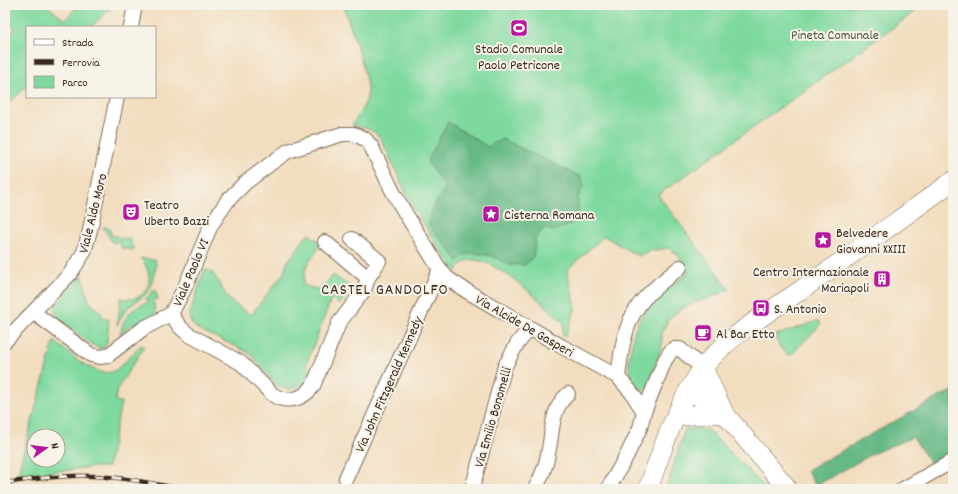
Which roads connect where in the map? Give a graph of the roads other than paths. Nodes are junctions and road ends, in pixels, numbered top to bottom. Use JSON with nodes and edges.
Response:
{"nodes":[{"id":1,"x":135,"y":5,"type":"edge"},
{"id":2,"x":131,"y":26,"type":"edge"},
{"id":3,"x":117,"y":98,"type":"edge"},
{"id":4,"x":361,"y":136,"type":"joint"},
{"id":5,"x":953,"y":181,"type":"edge"},
{"id":6,"x":352,"y":240,"type":"dead end"},
{"id":7,"x":325,"y":242,"type":"dead end"},
{"id":8,"x":680,"y":267,"type":"dead end"},
{"id":9,"x":440,"y":269,"type":"junction"},
{"id":10,"x":368,"y":278,"type":"junction"},
{"id":11,"x":33,"y":312,"type":"junction"},
{"id":12,"x":171,"y":314,"type":"junction"},
{"id":13,"x":530,"y":328,"type":"junction"},
{"id":14,"x":5,"y":341,"type":"edge"},
{"id":15,"x":703,"y":368,"type":"junction"},
{"id":16,"x":618,"y":377,"type":"junction"},
{"id":17,"x":689,"y":390,"type":"junction"},
{"id":18,"x":568,"y":394,"type":"dead end"},
{"id":19,"x":644,"y":412,"type":"junction"},
{"id":20,"x":724,"y":413,"type":"junction"},
{"id":21,"x":676,"y":416,"type":"junction"},
{"id":22,"x":953,"y":461,"type":"edge"},
{"id":23,"x":346,"y":478,"type":"dead end"},
{"id":24,"x":472,"y":489,"type":"edge"},
{"id":25,"x":535,"y":489,"type":"edge"},
{"id":26,"x":608,"y":489,"type":"edge"},
{"id":27,"x":648,"y":489,"type":"edge"},
{"id":28,"x":788,"y":489,"type":"edge"},
{"id":29,"x":903,"y":489,"type":"edge"}],
"edges":[{"from":1,"to":2,"type":"street"},
{"from":3,"to":11,"type":"street","name":"Viale Aldo Moro"},
{"from":4,"to":9,"type":"street","name":"Via Alcide De Gasperi"},
{"from":4,"to":12,"type":"street","name":"Viale Paolo VI"},
{"from":5,"to":15,"type":"main road"},
{"from":6,"to":10,"type":"street"},
{"from":7,"to":10,"type":"street"},
{"from":8,"to":16,"type":"street"},
{"from":9,"to":13,"type":"street","name":"Via Alcide De Gasperi"},
{"from":9,"to":23,"type":"street","name":"Via John Fitzgerald Kennedy"},
{"from":10,"to":12,"type":"street"},
{"from":11,"to":12,"type":"street","name":"Viale Paolo VI"},
{"from":11,"to":14,"type":"street","name":"Viale Aldo Moro"},
{"from":13,"to":16,"type":"street","name":"Via Alcide De Gasperi"},
{"from":13,"to":24,"type":"street","name":"Via Emilio Bonomelli"},
{"from":15,"to":17,"type":"main road"},
{"from":15,"to":19,"type":"street"},
{"from":15,"to":20,"type":"main road"},
{"from":16,"to":19,"type":"street","name":"Via Alcide De Gasperi"},
{"from":17,"to":20,"type":"main road"},
{"from":17,"to":21,"type":"main road"},
{"from":18,"to":25,"type":"street"},
{"from":19,"to":26,"type":"street"},
{"from":20,"to":21,"type":"main road"},
{"from":20,"to":28,"type":"main road"},
{"from":21,"to":27,"type":"main road"},
{"from":22,"to":29,"type":"street"}]}
